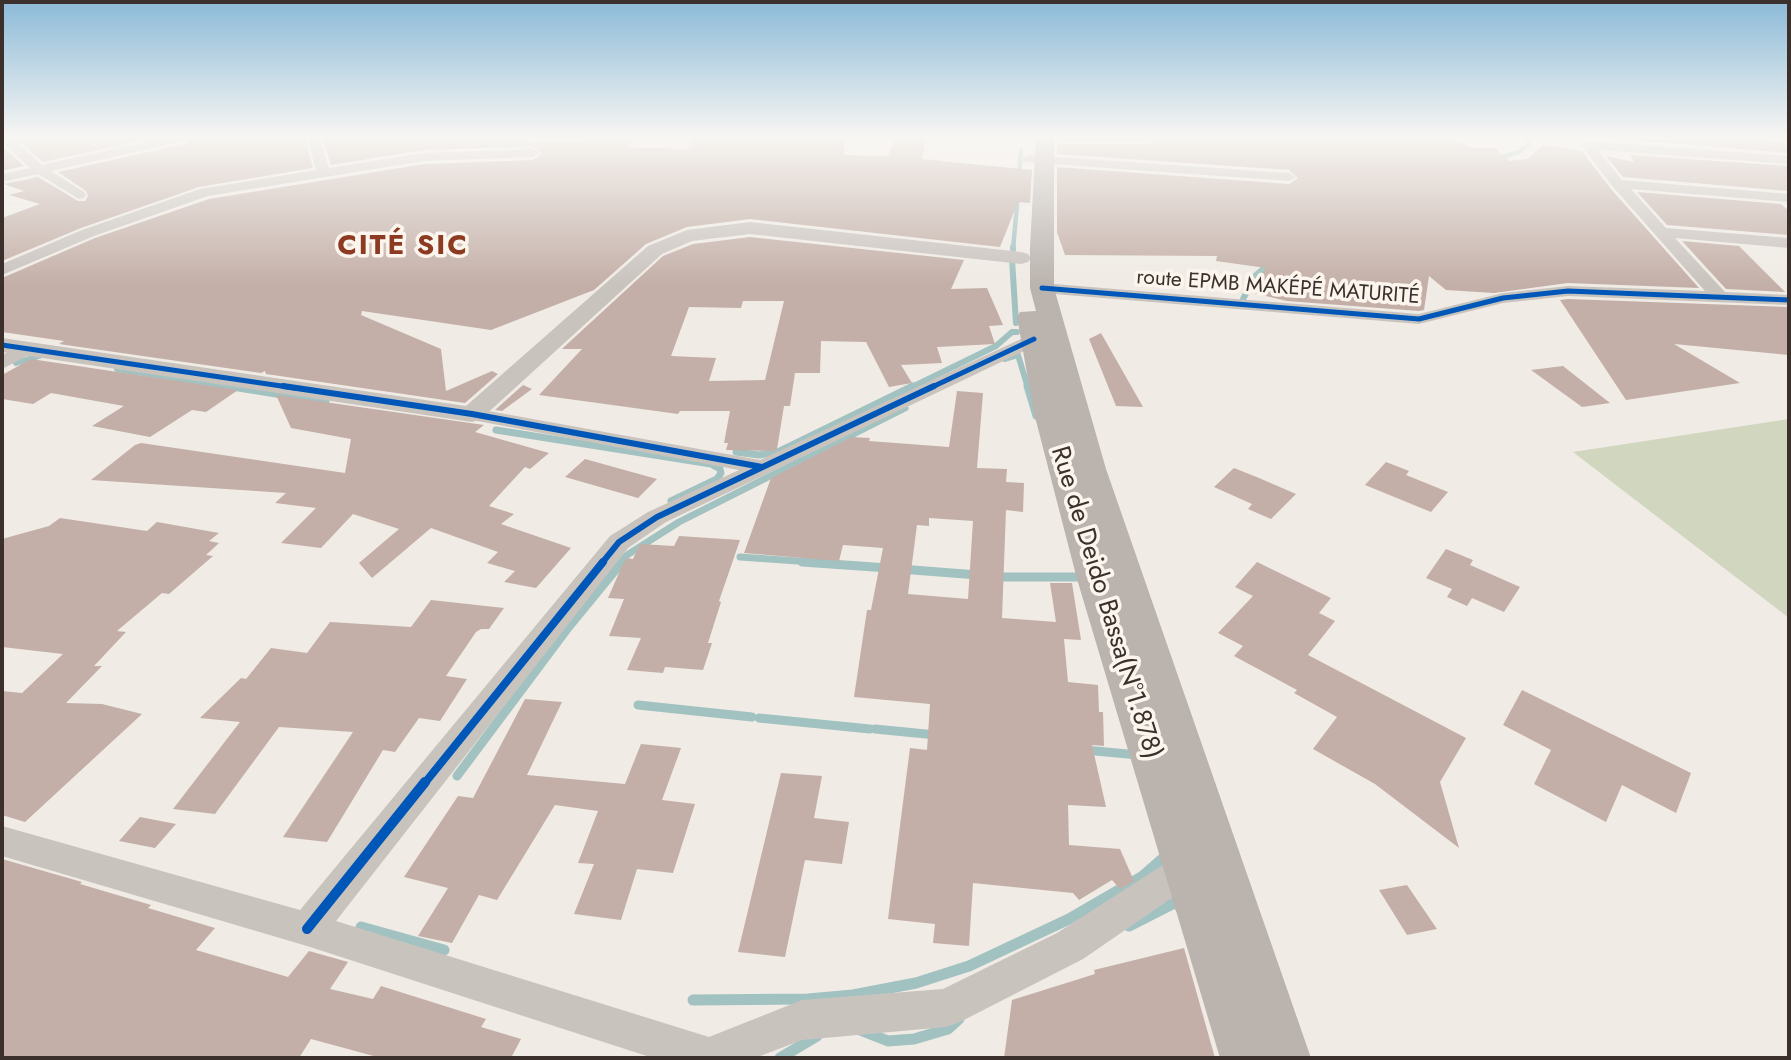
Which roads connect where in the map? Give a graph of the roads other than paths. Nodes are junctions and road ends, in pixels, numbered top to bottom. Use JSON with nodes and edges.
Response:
{"nodes":[{"id":1,"x":66,"y":186,"type":"edge"},
{"id":2,"x":244,"y":186,"type":"edge"},
{"id":3,"x":1034,"y":186,"type":"edge"},
{"id":4,"x":1042,"y":186,"type":"edge"},
{"id":5,"x":1620,"y":186,"type":"edge"},
{"id":6,"x":1648,"y":186,"type":"edge"},
{"id":7,"x":79,"y":195,"type":"dead end"},
{"id":8,"x":1789,"y":198,"type":"edge"},
{"id":9,"x":1661,"y":232,"type":"junction"},
{"id":10,"x":1789,"y":243,"type":"edge"},
{"id":11,"x":2,"y":249,"type":"edge"},
{"id":12,"x":36,"y":254,"type":"junction"},
{"id":13,"x":1021,"y":258,"type":"junction"},
{"id":14,"x":2,"y":270,"type":"edge"},
{"id":15,"x":1042,"y":288,"type":"junction"},
{"id":16,"x":1718,"y":295,"type":"junction"},
{"id":17,"x":1789,"y":300,"type":"edge"},
{"id":18,"x":1034,"y":340,"type":"junction"},
{"id":19,"x":14,"y":347,"type":"edge"},
{"id":20,"x":2,"y":363,"type":"edge"},
{"id":21,"x":472,"y":414,"type":"junction"},
{"id":22,"x":762,"y":467,"type":"junction"},
{"id":23,"x":2,"y":841,"type":"edge"},
{"id":24,"x":1186,"y":869,"type":"junction"},
{"id":25,"x":307,"y":929,"type":"junction"},
{"id":26,"x":707,"y":1057,"type":"edge"},
{"id":27,"x":1247,"y":1058,"type":"edge"},
{"id":28,"x":1284,"y":1058,"type":"edge"}],
"edges":[{"from":1,"to":7,"type":"street"},
{"from":2,"to":12,"type":"street"},
{"from":3,"to":13,"type":"main road","name":"Rue de Deido Bassa(N°1.878)"},
{"from":4,"to":15,"type":"main road"},
{"from":5,"to":9,"type":"street"},
{"from":6,"to":8,"type":"street"},
{"from":9,"to":10,"type":"street"},
{"from":9,"to":16,"type":"street"},
{"from":11,"to":12,"type":"street"},
{"from":12,"to":14,"type":"street"},
{"from":13,"to":18,"type":"main road","name":"Rue de Deido Bassa(N°1.878)"},
{"from":13,"to":21,"type":"street"},
{"from":15,"to":16,"type":"street","name":"route EPMB MAKÉPÉ MATURITÉ"},
{"from":15,"to":28,"type":"main road"},
{"from":16,"to":17,"type":"street","name":"route EPMB MAKÉPÉ MATURITÉ"},
{"from":18,"to":22,"type":"street"},
{"from":18,"to":24,"type":"main road","name":"Rue de Deido Bassa(N°1.878)"},
{"from":19,"to":20,"type":"street"},
{"from":19,"to":21,"type":"street"},
{"from":21,"to":22,"type":"street"},
{"from":22,"to":25,"type":"street"},
{"from":23,"to":25,"type":"street"},
{"from":24,"to":26,"type":"street"},
{"from":24,"to":27,"type":"main road","name":"Rue de Deido Bassa(N°1.878)"},
{"from":25,"to":26,"type":"street"}]}
